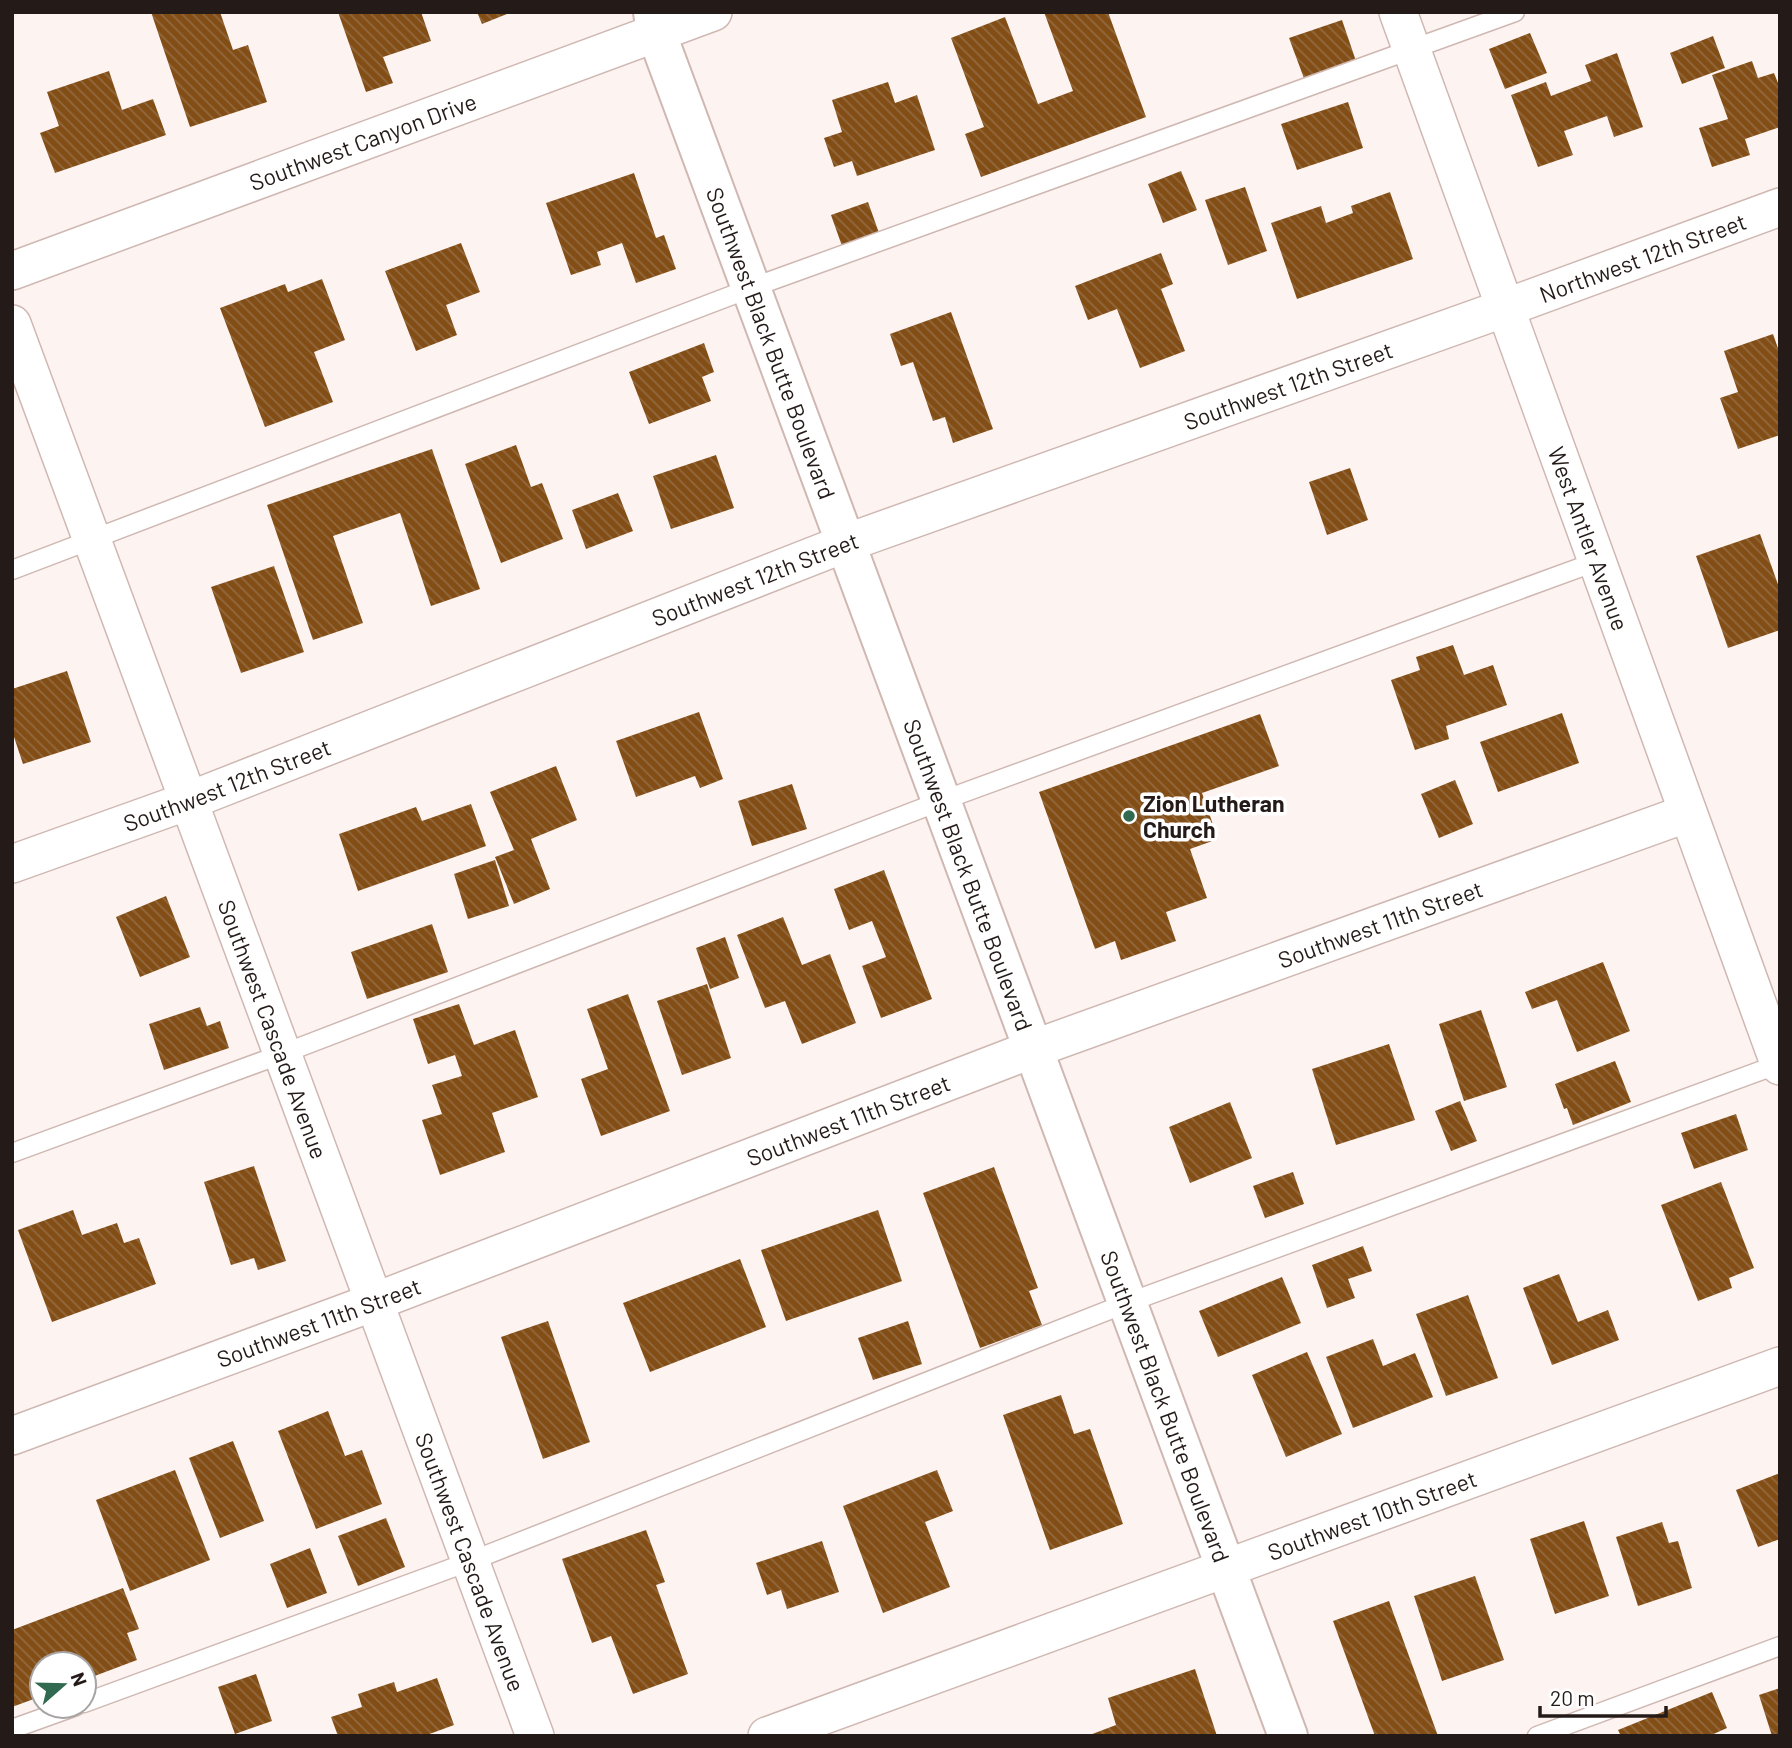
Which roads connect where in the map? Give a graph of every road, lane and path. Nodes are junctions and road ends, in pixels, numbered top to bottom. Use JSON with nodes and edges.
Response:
{"nodes":[{"id":1,"x":713,"y":12,"type":"edge"},
{"id":2,"x":1398,"y":12,"type":"edge"},
{"id":3,"x":1515,"y":12,"type":"edge"},
{"id":4,"x":654,"y":22,"type":"edge"},
{"id":5,"x":1411,"y":50,"type":"junction"},
{"id":6,"x":1780,"y":207,"type":"edge"},
{"id":7,"x":12,"y":271,"type":"edge"},
{"id":8,"x":751,"y":288,"type":"junction"},
{"id":9,"x":1506,"y":308,"type":"junction"},
{"id":10,"x":12,"y":324,"type":"edge"},
{"id":11,"x":92,"y":541,"type":"junction"},
{"id":12,"x":846,"y":543,"type":"junction"},
{"id":13,"x":1598,"y":561,"type":"junction"},
{"id":14,"x":12,"y":570,"type":"edge"},
{"id":15,"x":188,"y":801,"type":"junction"},
{"id":16,"x":941,"y":801,"type":"junction"},
{"id":17,"x":1688,"y":813,"type":"junction"},
{"id":18,"x":12,"y":864,"type":"edge"},
{"id":19,"x":1033,"y":1049,"type":"junction"},
{"id":20,"x":282,"y":1054,"type":"junction"},
{"id":21,"x":1779,"y":1065,"type":"edge"},
{"id":22,"x":12,"y":1153,"type":"edge"},
{"id":23,"x":374,"y":1303,"type":"junction"},
{"id":24,"x":1127,"y":1303,"type":"junction"},
{"id":25,"x":1780,"y":1366,"type":"edge"},
{"id":26,"x":12,"y":1436,"type":"edge"},
{"id":27,"x":471,"y":1562,"type":"junction"},
{"id":28,"x":1227,"y":1569,"type":"junction"},
{"id":29,"x":1780,"y":1646,"type":"edge"},
{"id":30,"x":98,"y":1698,"type":"edge"},
{"id":31,"x":37,"y":1720,"type":"edge"},
{"id":32,"x":12,"y":1729,"type":"edge"},
{"id":33,"x":535,"y":1736,"type":"edge"},
{"id":34,"x":767,"y":1736,"type":"edge"},
{"id":35,"x":1288,"y":1736,"type":"edge"},
{"id":36,"x":1537,"y":1736,"type":"edge"}],
"edges":[{"from":1,"to":4,"type":"street","name":"Southwest Canyon Drive"},
{"from":2,"to":5,"type":"street","name":"West Antler Avenue"},
{"from":3,"to":5,"type":"lane"},
{"from":4,"to":7,"type":"street","name":"Southwest Canyon Drive"},
{"from":4,"to":8,"type":"street","name":"Southwest Black Butte Boulevard"},
{"from":5,"to":8,"type":"lane"},
{"from":5,"to":9,"type":"street","name":"West Antler Avenue"},
{"from":6,"to":9,"type":"street","name":"Northwest 12th Street"},
{"from":8,"to":11,"type":"lane"},
{"from":8,"to":12,"type":"street","name":"Southwest Black Butte Boulevard"},
{"from":9,"to":12,"type":"street","name":"Southwest 12th Street"},
{"from":9,"to":13,"type":"street","name":"West Antler Avenue"},
{"from":10,"to":11,"type":"street","name":"Southwest Cascade Avenue"},
{"from":11,"to":14,"type":"lane"},
{"from":11,"to":15,"type":"street","name":"Southwest Cascade Avenue"},
{"from":12,"to":15,"type":"street","name":"Southwest 12th Street"},
{"from":12,"to":16,"type":"street","name":"Southwest Black Butte Boulevard"},
{"from":13,"to":16,"type":"lane"},
{"from":13,"to":17,"type":"street","name":"West Antler Avenue"},
{"from":15,"to":18,"type":"street","name":"Southwest 12th Street"},
{"from":15,"to":20,"type":"street","name":"Southwest Cascade Avenue"},
{"from":16,"to":19,"type":"street","name":"Southwest Black Butte Boulevard"},
{"from":16,"to":20,"type":"lane"},
{"from":17,"to":19,"type":"street","name":"Southwest 11th Street"},
{"from":17,"to":21,"type":"street","name":"West Antler Avenue"},
{"from":19,"to":23,"type":"street","name":"Southwest 11th Street"},
{"from":19,"to":24,"type":"street","name":"Southwest Black Butte Boulevard"},
{"from":20,"to":22,"type":"lane"},
{"from":20,"to":23,"type":"street","name":"Southwest Cascade Avenue"},
{"from":21,"to":24,"type":"lane"},
{"from":23,"to":26,"type":"street","name":"Southwest 11th Street"},
{"from":23,"to":27,"type":"street","name":"Southwest Cascade Avenue"},
{"from":24,"to":27,"type":"lane"},
{"from":24,"to":28,"type":"street","name":"Southwest Black Butte Boulevard"},
{"from":25,"to":28,"type":"street","name":"Southwest 10th Street"},
{"from":27,"to":30,"type":"lane"},
{"from":27,"to":33,"type":"street","name":"Southwest Cascade Avenue"},
{"from":28,"to":34,"type":"street","name":"Southwest 10th Street"},
{"from":28,"to":35,"type":"street","name":"Southwest Black Butte Boulevard"},
{"from":29,"to":36,"type":"lane"},
{"from":31,"to":32,"type":"lane"}]}
